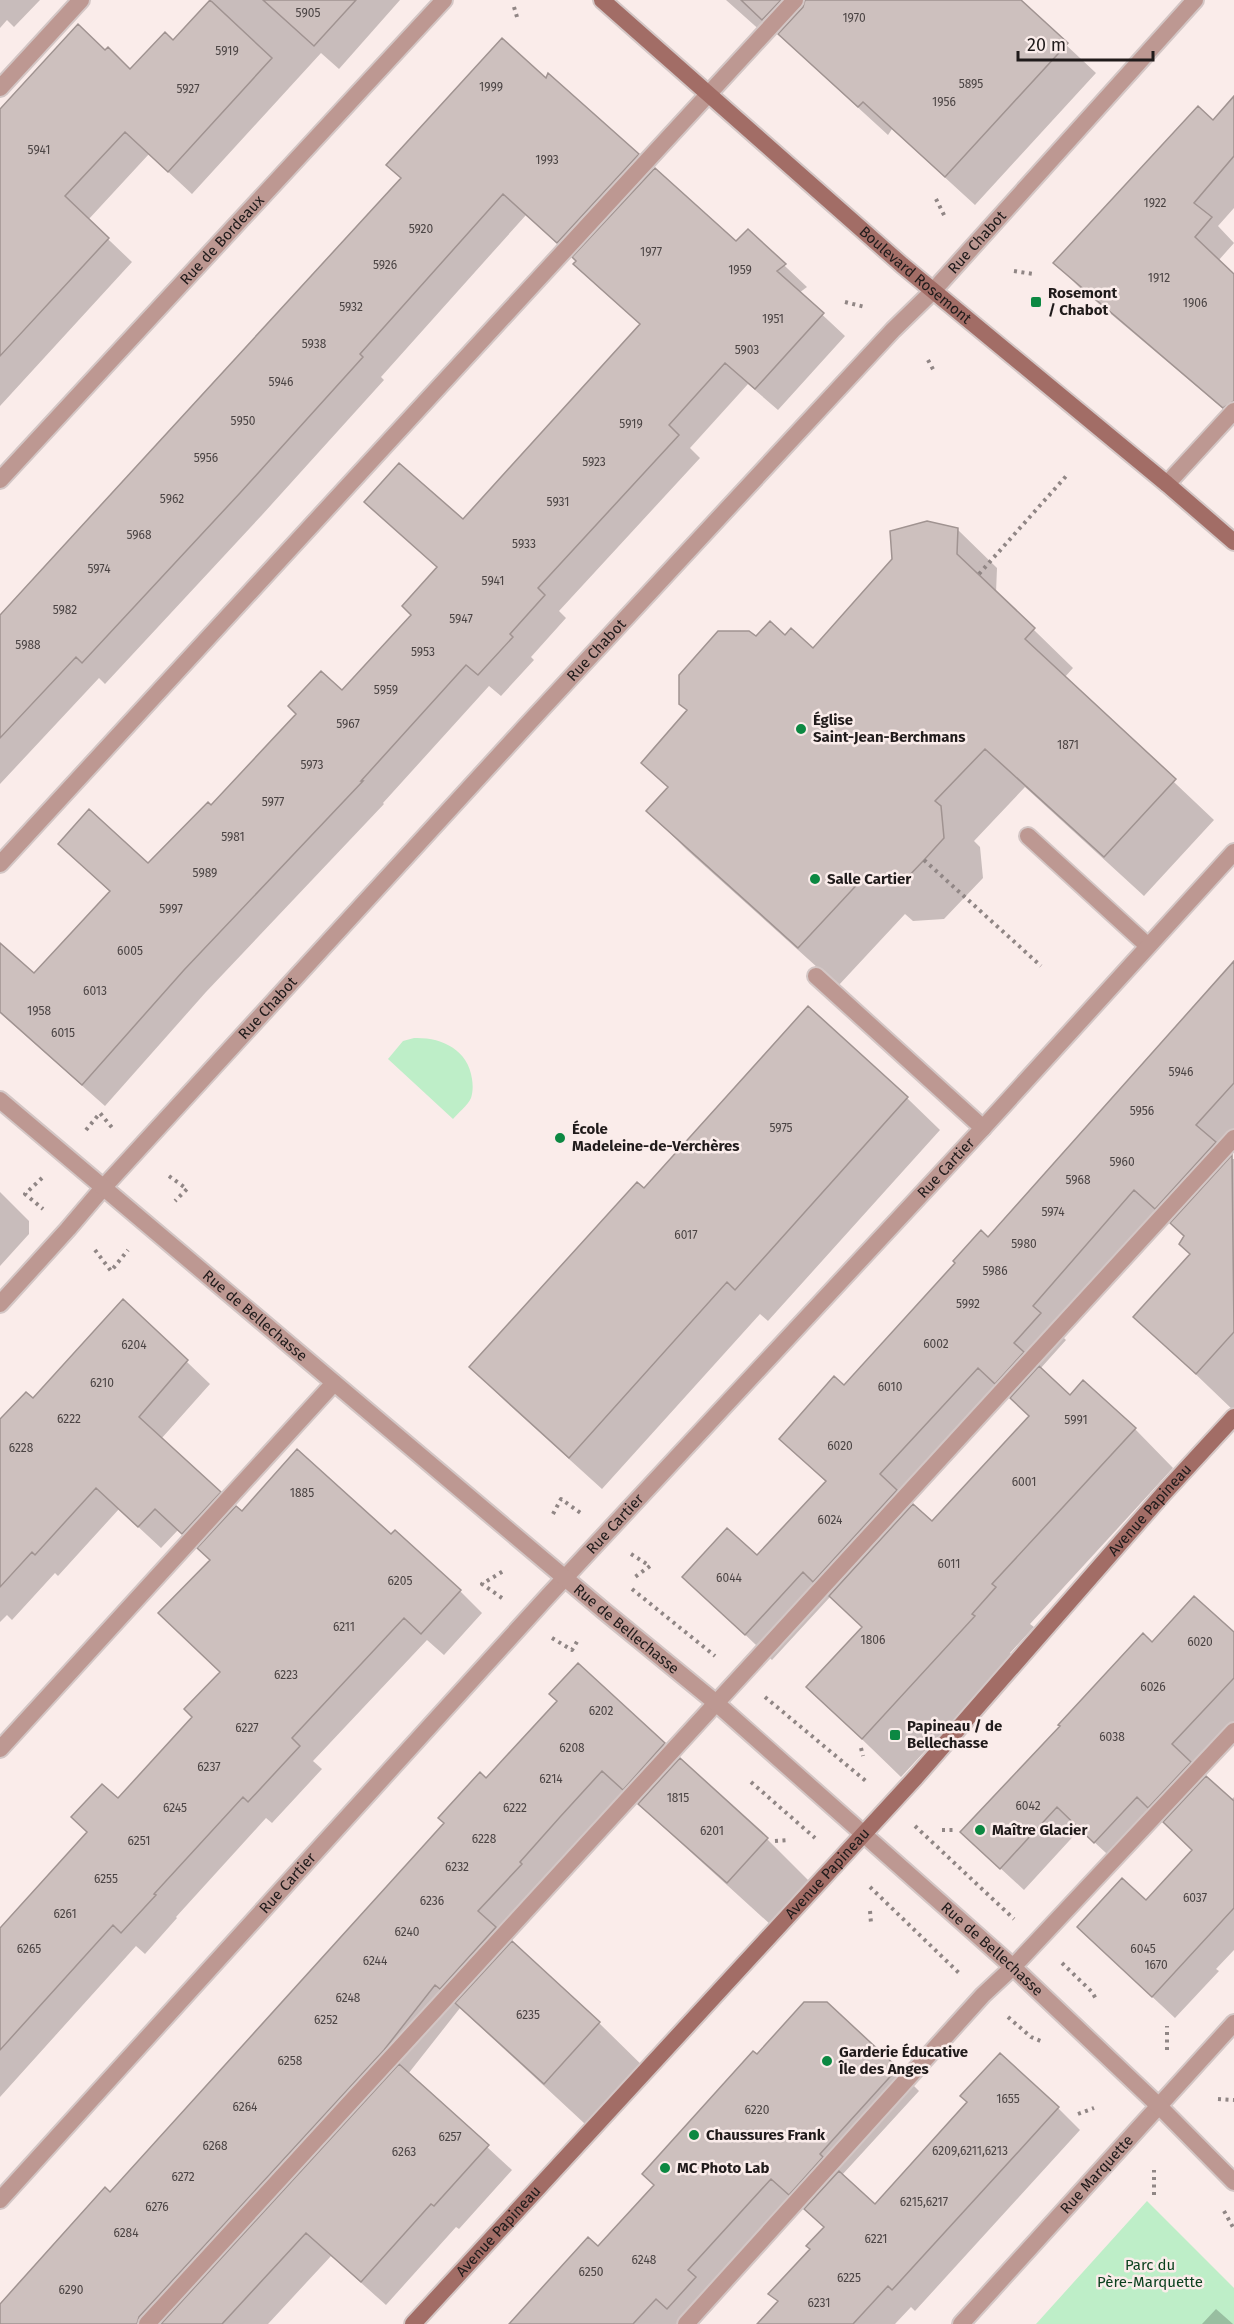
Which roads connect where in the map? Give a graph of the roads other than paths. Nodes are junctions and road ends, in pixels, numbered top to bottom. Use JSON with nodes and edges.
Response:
{"nodes":[{"id":1,"x":81,"y":0,"type":"edge"},
{"id":2,"x":444,"y":0,"type":"edge"},
{"id":3,"x":602,"y":0,"type":"edge"},
{"id":4,"x":795,"y":0,"type":"edge"},
{"id":5,"x":1195,"y":0,"type":"edge"},
{"id":6,"x":0,"y":88,"type":"edge"},
{"id":7,"x":709,"y":94,"type":"junction"},
{"id":8,"x":933,"y":291,"type":"junction"},
{"id":9,"x":1234,"y":411,"type":"edge"},
{"id":10,"x":0,"y":480,"type":"edge"},
{"id":11,"x":1167,"y":483,"type":"junction"},
{"id":12,"x":1234,"y":542,"type":"edge"},
{"id":13,"x":1028,"y":836,"type":"dead end"},
{"id":14,"x":1234,"y":852,"type":"edge"},
{"id":15,"x":0,"y":864,"type":"edge"},
{"id":16,"x":1148,"y":946,"type":"junction"},
{"id":17,"x":816,"y":976,"type":"dead end"},
{"id":18,"x":0,"y":1100,"type":"edge"},
{"id":19,"x":983,"y":1128,"type":"junction"},
{"id":20,"x":1234,"y":1138,"type":"edge"},
{"id":21,"x":102,"y":1189,"type":"junction"},
{"id":22,"x":0,"y":1304,"type":"edge"},
{"id":23,"x":333,"y":1383,"type":"junction"},
{"id":24,"x":1234,"y":1418,"type":"edge"},
{"id":25,"x":565,"y":1577,"type":"junction"},
{"id":26,"x":715,"y":1702,"type":"junction"},
{"id":27,"x":1234,"y":1731,"type":"edge"},
{"id":28,"x":0,"y":1749,"type":"edge"},
{"id":29,"x":863,"y":1833,"type":"junction"},
{"id":30,"x":1013,"y":1967,"type":"junction"},
{"id":31,"x":1234,"y":2023,"type":"edge"},
{"id":32,"x":1159,"y":2106,"type":"junction"},
{"id":33,"x":1234,"y":2182,"type":"edge"},
{"id":34,"x":0,"y":2200,"type":"edge"},
{"id":35,"x":147,"y":2324,"type":"edge"},
{"id":36,"x":413,"y":2324,"type":"edge"},
{"id":37,"x":686,"y":2324,"type":"edge"},
{"id":38,"x":961,"y":2324,"type":"edge"}],
"edges":[{"from":1,"to":6,"type":"street"},
{"from":2,"to":10,"type":"street","name":"Rue de Bordeaux"},
{"from":3,"to":7,"type":"main road","name":"Boulevard Rosemont"},
{"from":4,"to":7,"type":"street"},
{"from":5,"to":8,"type":"street","name":"Rue Chabot"},
{"from":7,"to":8,"type":"main road","name":"Boulevard Rosemont"},
{"from":7,"to":15,"type":"street"},
{"from":8,"to":11,"type":"main road","name":"Boulevard Rosemont"},
{"from":8,"to":21,"type":"street","name":"Rue Chabot"},
{"from":9,"to":11,"type":"street"},
{"from":11,"to":12,"type":"main road","name":"Boulevard Rosemont"},
{"from":13,"to":16,"type":"street"},
{"from":14,"to":16,"type":"street","name":"Rue Cartier"},
{"from":16,"to":19,"type":"street","name":"Rue Cartier"},
{"from":17,"to":19,"type":"street"},
{"from":18,"to":21,"type":"street","name":"Rue de Bellechasse"},
{"from":19,"to":25,"type":"street","name":"Rue Cartier"},
{"from":20,"to":26,"type":"street"},
{"from":21,"to":22,"type":"street","name":"Rue Chabot"},
{"from":21,"to":23,"type":"street","name":"Rue de Bellechasse"},
{"from":23,"to":25,"type":"street","name":"Rue de Bellechasse"},
{"from":23,"to":28,"type":"street"},
{"from":24,"to":29,"type":"main road","name":"Avenue Papineau"},
{"from":25,"to":26,"type":"street","name":"Rue de Bellechasse"},
{"from":25,"to":34,"type":"street","name":"Rue Cartier"},
{"from":26,"to":29,"type":"street","name":"Rue de Bellechasse"},
{"from":26,"to":35,"type":"street"},
{"from":27,"to":30,"type":"street"},
{"from":29,"to":30,"type":"street","name":"Rue de Bellechasse"},
{"from":29,"to":36,"type":"main road","name":"Avenue Papineau"},
{"from":30,"to":32,"type":"street","name":"Rue de Bellechasse"},
{"from":30,"to":37,"type":"street"},
{"from":31,"to":32,"type":"street","name":"Rue Marquette"},
{"from":32,"to":33,"type":"street","name":"Rue de Bellechasse"},
{"from":32,"to":38,"type":"street","name":"Rue Marquette"}]}
